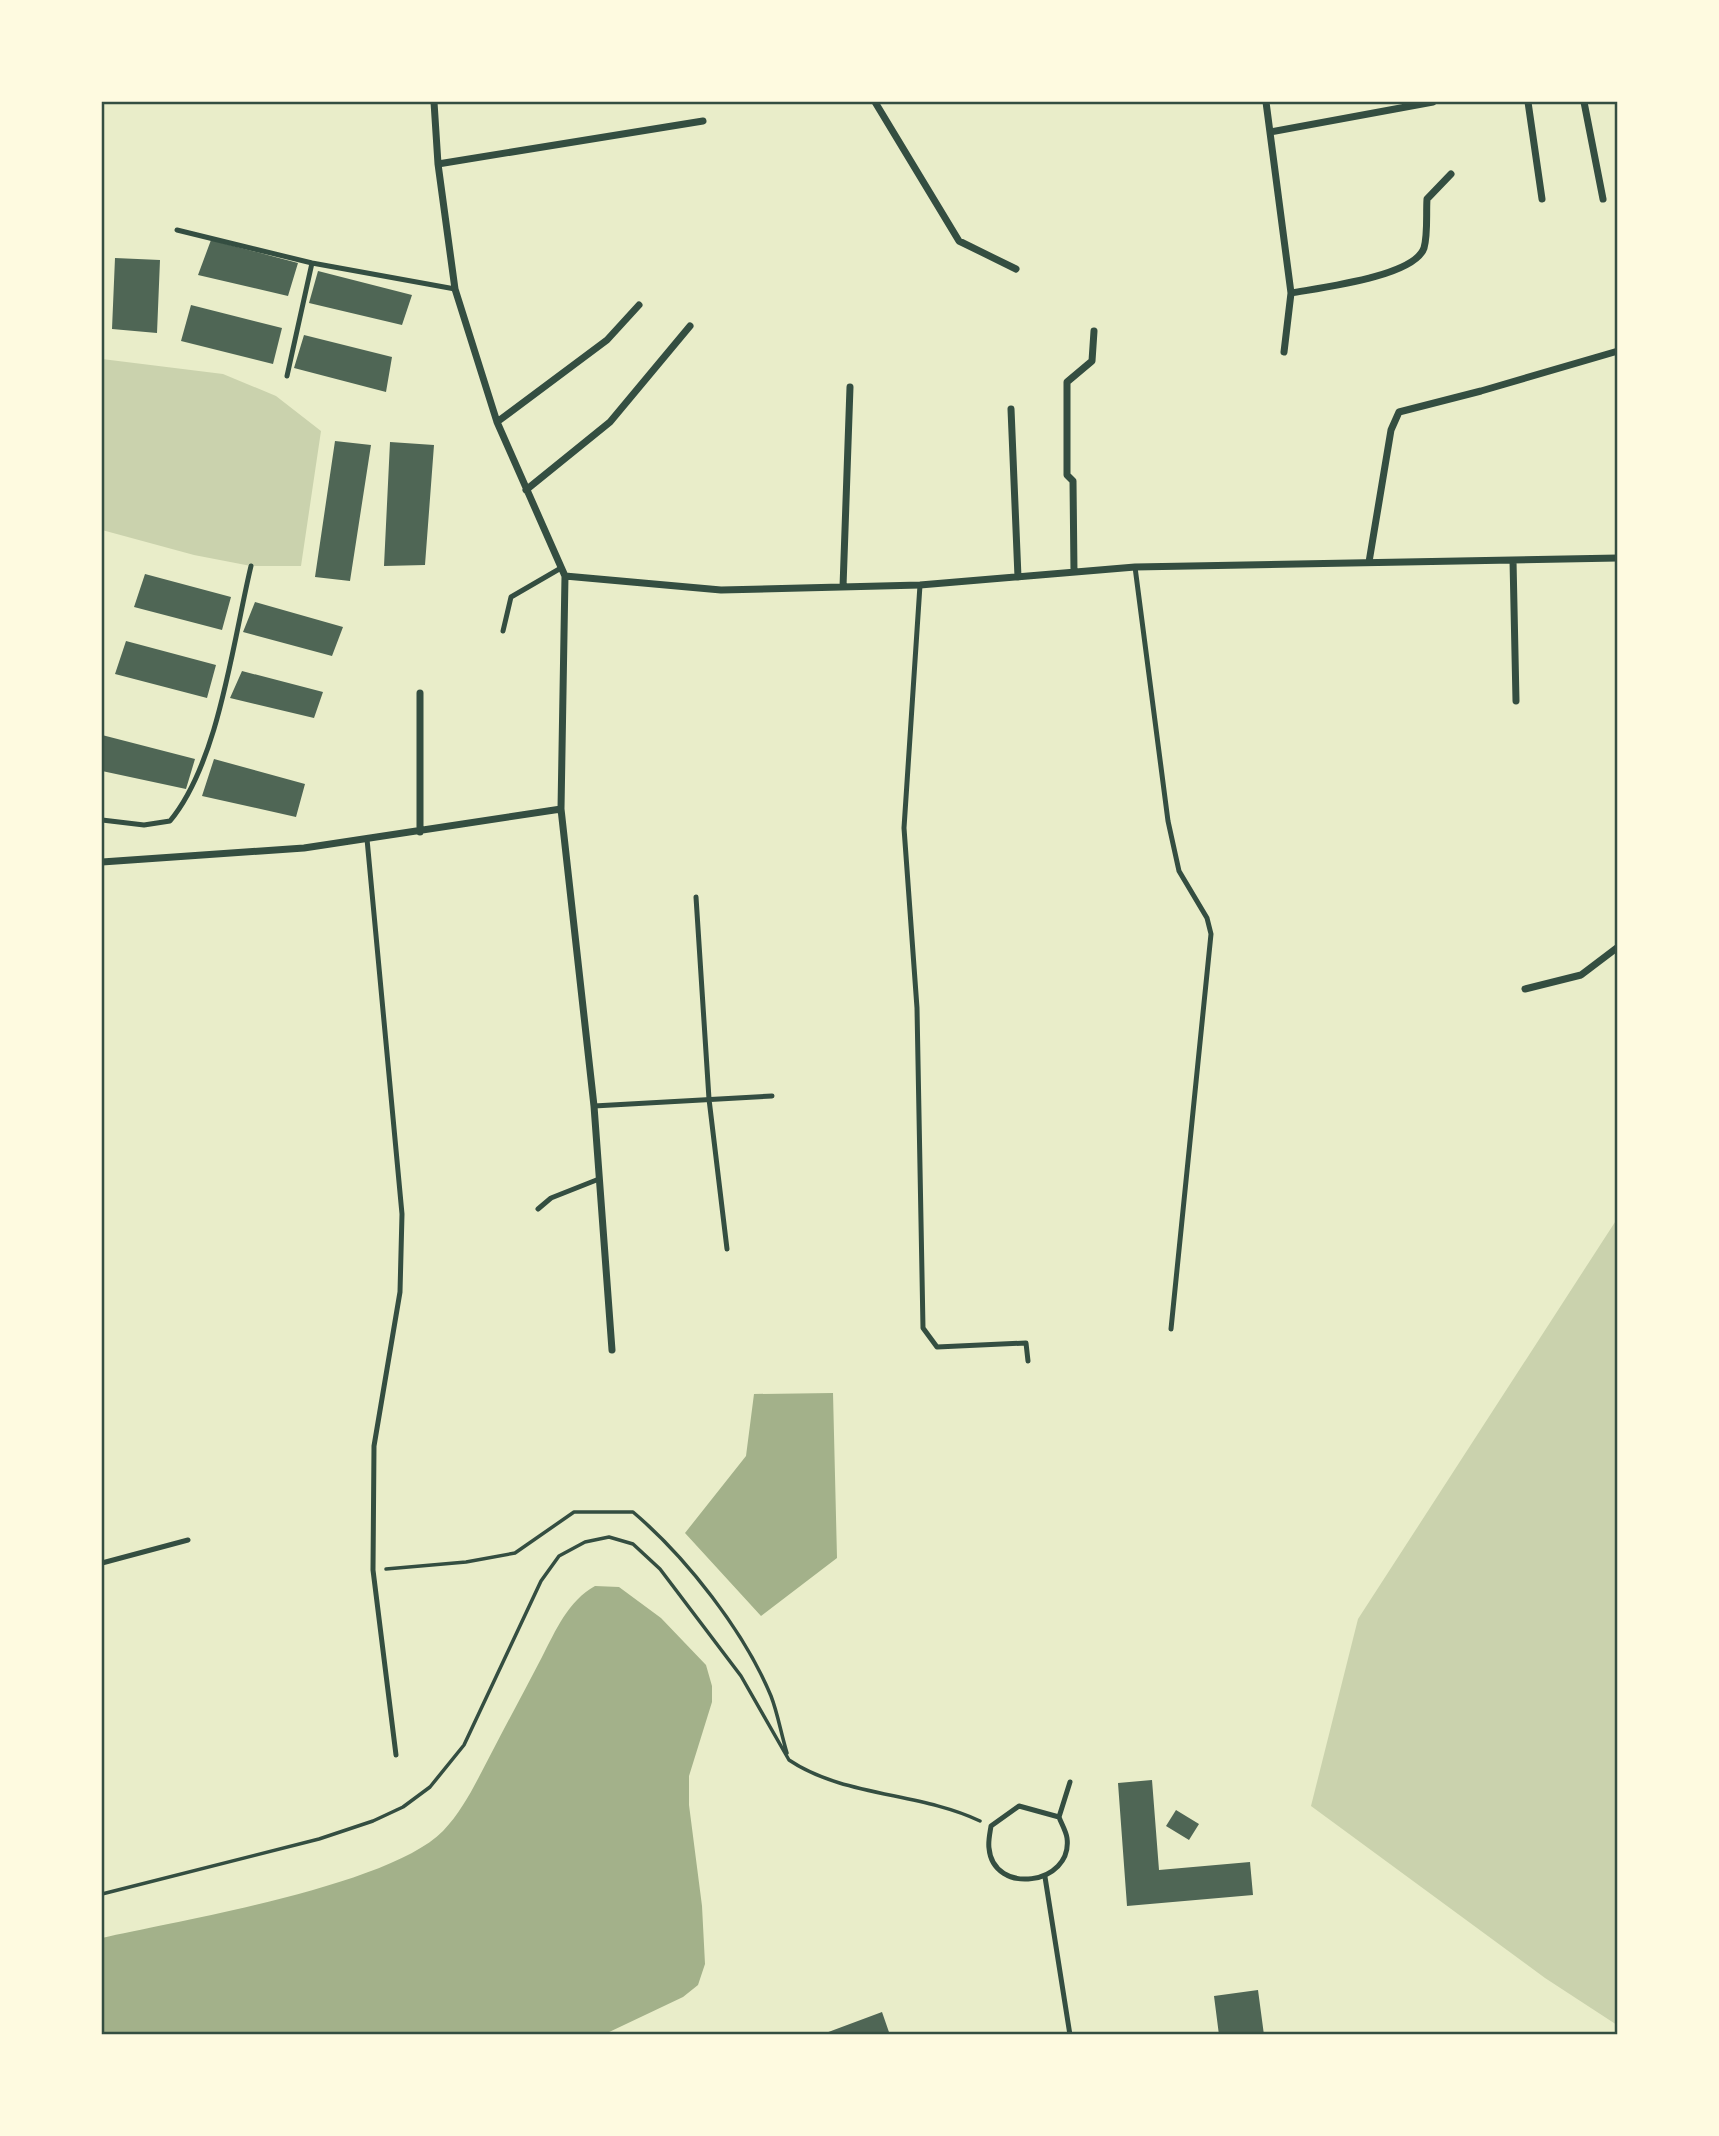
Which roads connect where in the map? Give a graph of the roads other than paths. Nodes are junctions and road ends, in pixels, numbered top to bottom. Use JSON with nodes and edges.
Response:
{"nodes":[{"id":1,"x":434,"y":102,"type":"edge"},
{"id":2,"x":875,"y":102,"type":"edge"},
{"id":3,"x":1266,"y":102,"type":"edge"},
{"id":4,"x":1433,"y":102,"type":"edge"},
{"id":5,"x":1528,"y":102,"type":"edge"},
{"id":6,"x":1584,"y":102,"type":"edge"},
{"id":7,"x":703,"y":121,"type":"dead end"},
{"id":8,"x":1270,"y":132,"type":"junction"},
{"id":9,"x":438,"y":164,"type":"junction"},
{"id":10,"x":1451,"y":174,"type":"dead end"},
{"id":11,"x":1542,"y":199,"type":"dead end"},
{"id":12,"x":1603,"y":199,"type":"dead end"},
{"id":13,"x":177,"y":230,"type":"dead end"},
{"id":14,"x":312,"y":263,"type":"junction"},
{"id":15,"x":1016,"y":269,"type":"dead end"},
{"id":16,"x":455,"y":289,"type":"junction"},
{"id":17,"x":1291,"y":293,"type":"junction"},
{"id":18,"x":639,"y":305,"type":"dead end"},
{"id":19,"x":690,"y":326,"type":"dead end"},
{"id":20,"x":1094,"y":331,"type":"dead end"},
{"id":21,"x":1618,"y":351,"type":"edge"},
{"id":22,"x":1284,"y":352,"type":"dead end"},
{"id":23,"x":287,"y":376,"type":"dead end"},
{"id":24,"x":850,"y":387,"type":"dead end"},
{"id":25,"x":1011,"y":409,"type":"dead end"},
{"id":26,"x":496,"y":422,"type":"junction"},
{"id":27,"x":526,"y":490,"type":"junction"},
{"id":28,"x":1618,"y":558,"type":"edge"},
{"id":29,"x":1513,"y":560,"type":"junction"},
{"id":30,"x":1369,"y":562,"type":"junction"},
{"id":31,"x":251,"y":566,"type":"dead end"},
{"id":32,"x":1135,"y":567,"type":"junction"},
{"id":33,"x":563,"y":572,"type":"junction"},
{"id":34,"x":1074,"y":572,"type":"junction"},
{"id":35,"x":1017,"y":576,"type":"junction"},
{"id":36,"x":920,"y":584,"type":"junction"},
{"id":37,"x":843,"y":587,"type":"junction"},
{"id":38,"x":503,"y":631,"type":"dead end"},
{"id":39,"x":420,"y":693,"type":"dead end"},
{"id":40,"x":1516,"y":701,"type":"dead end"},
{"id":41,"x":561,"y":809,"type":"junction"},
{"id":42,"x":102,"y":820,"type":"edge"},
{"id":43,"x":420,"y":832,"type":"junction"},
{"id":44,"x":367,"y":839,"type":"junction"},
{"id":45,"x":102,"y":862,"type":"edge"},
{"id":46,"x":696,"y":897,"type":"dead end"},
{"id":47,"x":1618,"y":947,"type":"edge"},
{"id":48,"x":1525,"y":989,"type":"dead end"},
{"id":49,"x":772,"y":1096,"type":"dead end"},
{"id":50,"x":709,"y":1099,"type":"junction"},
{"id":51,"x":594,"y":1106,"type":"junction"},
{"id":52,"x":599,"y":1179,"type":"junction"},
{"id":53,"x":538,"y":1209,"type":"dead end"},
{"id":54,"x":727,"y":1249,"type":"dead end"},
{"id":55,"x":1171,"y":1329,"type":"dead end"},
{"id":56,"x":612,"y":1350,"type":"dead end"},
{"id":57,"x":1028,"y":1361,"type":"dead end"},
{"id":58,"x":188,"y":1540,"type":"dead end"},
{"id":59,"x":102,"y":1563,"type":"edge"},
{"id":60,"x":397,"y":1755,"type":"dead end"},
{"id":61,"x":1070,"y":1782,"type":"dead end"},
{"id":62,"x":1059,"y":1817,"type":"junction"},
{"id":63,"x":1045,"y":1877,"type":"junction"},
{"id":64,"x":1070,"y":2035,"type":"edge"}],
"edges":[{"from":1,"to":9,"type":"street"},
{"from":2,"to":15,"type":"street"},
{"from":3,"to":8,"type":"street"},
{"from":4,"to":8,"type":"street"},
{"from":5,"to":11,"type":"street"},
{"from":6,"to":12,"type":"street"},
{"from":7,"to":9,"type":"street"},
{"from":8,"to":17,"type":"street"},
{"from":9,"to":16,"type":"street"},
{"from":10,"to":17,"type":"street"},
{"from":13,"to":14,"type":"lane"},
{"from":14,"to":16,"type":"lane"},
{"from":14,"to":23,"type":"lane"},
{"from":16,"to":26,"type":"street"},
{"from":17,"to":22,"type":"street"},
{"from":18,"to":26,"type":"street"},
{"from":19,"to":27,"type":"street"},
{"from":20,"to":34,"type":"street"},
{"from":21,"to":30,"type":"street"},
{"from":24,"to":37,"type":"street"},
{"from":25,"to":35,"type":"street"},
{"from":26,"to":27,"type":"street"},
{"from":27,"to":33,"type":"street"},
{"from":28,"to":29,"type":"street"},
{"from":29,"to":30,"type":"street"},
{"from":29,"to":40,"type":"street"},
{"from":30,"to":32,"type":"street"},
{"from":31,"to":42,"type":"lane"},
{"from":32,"to":34,"type":"street"},
{"from":32,"to":55,"type":"lane"},
{"from":33,"to":37,"type":"street"},
{"from":33,"to":38,"type":"lane"},
{"from":33,"to":41,"type":"street"},
{"from":34,"to":35,"type":"street"},
{"from":35,"to":36,"type":"street"},
{"from":36,"to":37,"type":"street"},
{"from":36,"to":57,"type":"lane"},
{"from":39,"to":43,"type":"street"},
{"from":41,"to":43,"type":"street"},
{"from":41,"to":51,"type":"street"},
{"from":43,"to":44,"type":"street"},
{"from":44,"to":45,"type":"street"},
{"from":44,"to":60,"type":"lane"},
{"from":46,"to":50,"type":"lane"},
{"from":47,"to":48,"type":"street"},
{"from":49,"to":50,"type":"lane"},
{"from":50,"to":51,"type":"lane"},
{"from":50,"to":54,"type":"lane"},
{"from":51,"to":52,"type":"street"},
{"from":52,"to":53,"type":"lane"},
{"from":52,"to":56,"type":"street"},
{"from":58,"to":59,"type":"lane"},
{"from":61,"to":62,"type":"lane"},
{"from":62,"to":63,"type":"lane"},
{"from":62,"to":63,"type":"lane"},
{"from":63,"to":64,"type":"lane"}]}
